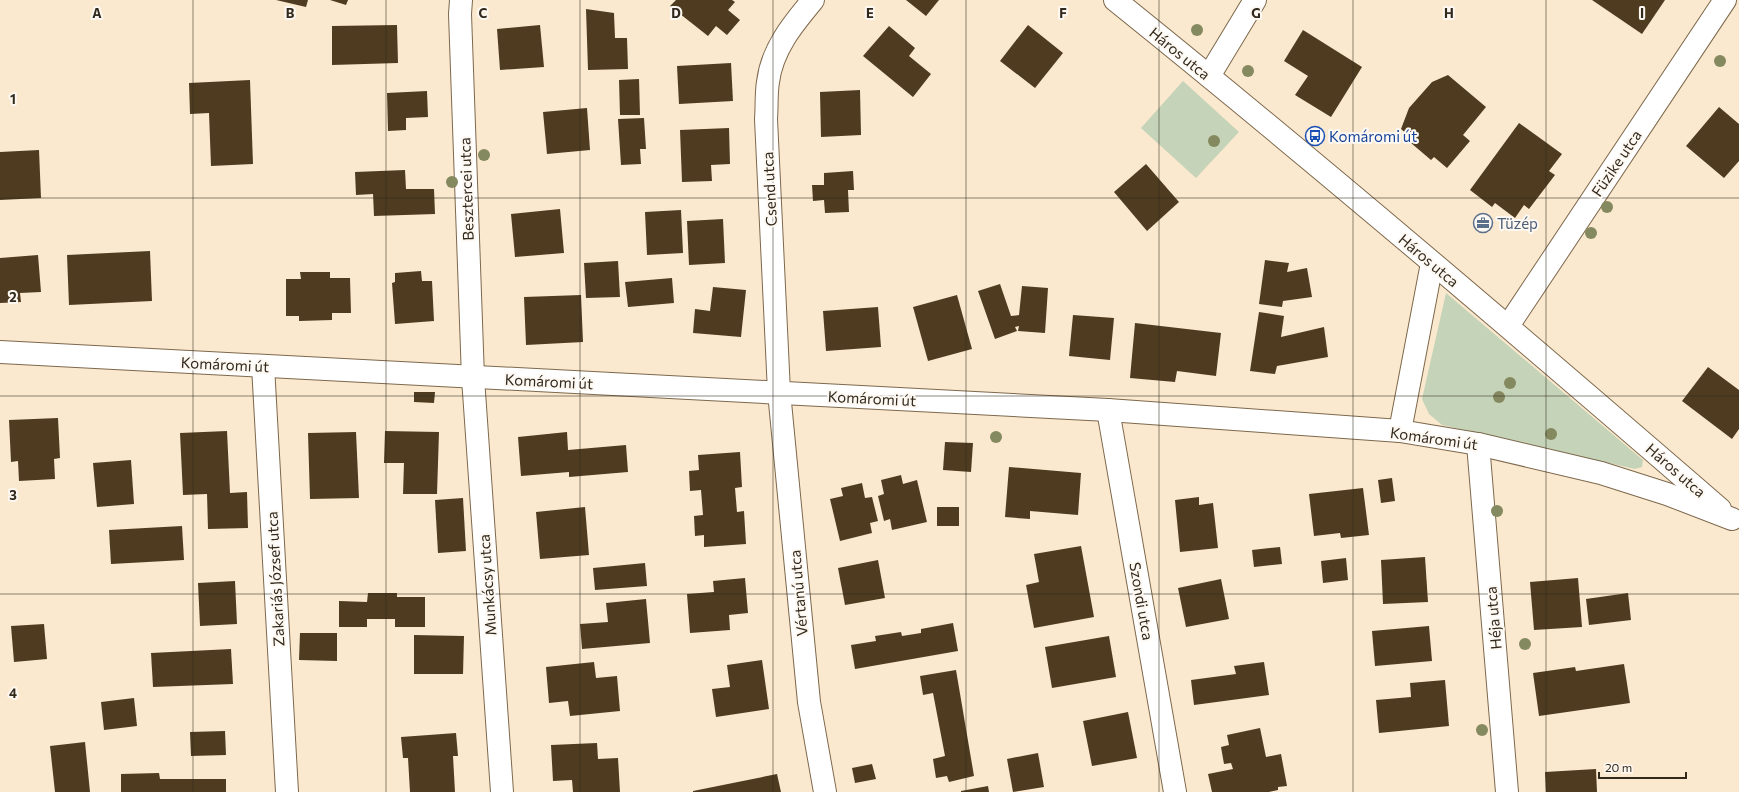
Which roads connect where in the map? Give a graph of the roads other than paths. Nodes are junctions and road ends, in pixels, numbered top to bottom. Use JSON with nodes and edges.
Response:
{"nodes":[{"id":1,"x":462,"y":0,"type":"edge"},
{"id":2,"x":813,"y":0,"type":"edge"},
{"id":3,"x":1115,"y":0,"type":"edge"},
{"id":4,"x":1255,"y":0,"type":"edge"},
{"id":5,"x":1725,"y":0,"type":"edge"},
{"id":6,"x":1209,"y":76,"type":"junction"},
{"id":7,"x":1432,"y":263,"type":"junction"},
{"id":8,"x":1508,"y":326,"type":"junction"},
{"id":9,"x":0,"y":352,"type":"edge"},
{"id":10,"x":263,"y":366,"type":"junction"},
{"id":11,"x":473,"y":378,"type":"junction"},
{"id":12,"x":779,"y":392,"type":"junction"},
{"id":13,"x":1108,"y":410,"type":"junction"},
{"id":14,"x":1400,"y":432,"type":"junction"},
{"id":15,"x":1478,"y":444,"type":"junction"},
{"id":16,"x":1736,"y":522,"type":"edge"},
{"id":17,"x":287,"y":792,"type":"edge"},
{"id":18,"x":502,"y":792,"type":"edge"},
{"id":19,"x":826,"y":792,"type":"edge"},
{"id":20,"x":1175,"y":792,"type":"edge"},
{"id":21,"x":1507,"y":792,"type":"edge"}],
"edges":[{"from":1,"to":11,"type":"street","name":"Besztercei utca"},
{"from":2,"to":12,"type":"street","name":"Csend utca"},
{"from":3,"to":6,"type":"street","name":"Háros utca"},
{"from":4,"to":6,"type":"street"},
{"from":5,"to":8,"type":"street","name":"Füzike utca"},
{"from":6,"to":7,"type":"street","name":"Háros utca"},
{"from":7,"to":8,"type":"street","name":"Háros utca"},
{"from":7,"to":14,"type":"street"},
{"from":8,"to":16,"type":"street","name":"Háros utca"},
{"from":9,"to":10,"type":"street","name":"Komáromi út"},
{"from":10,"to":11,"type":"street","name":"Komáromi út"},
{"from":10,"to":17,"type":"street","name":"Zakariás József utca"},
{"from":11,"to":12,"type":"street","name":"Komáromi út"},
{"from":11,"to":18,"type":"street","name":"Munkácsy utca"},
{"from":12,"to":13,"type":"street","name":"Komáromi út"},
{"from":12,"to":19,"type":"street","name":"Vértanú utca"},
{"from":13,"to":14,"type":"street","name":"Komáromi út"},
{"from":13,"to":20,"type":"street","name":"Szondi utca"},
{"from":14,"to":15,"type":"street","name":"Komáromi út"},
{"from":15,"to":16,"type":"street","name":"Komáromi út"},
{"from":15,"to":21,"type":"street","name":"Héja utca"}]}
